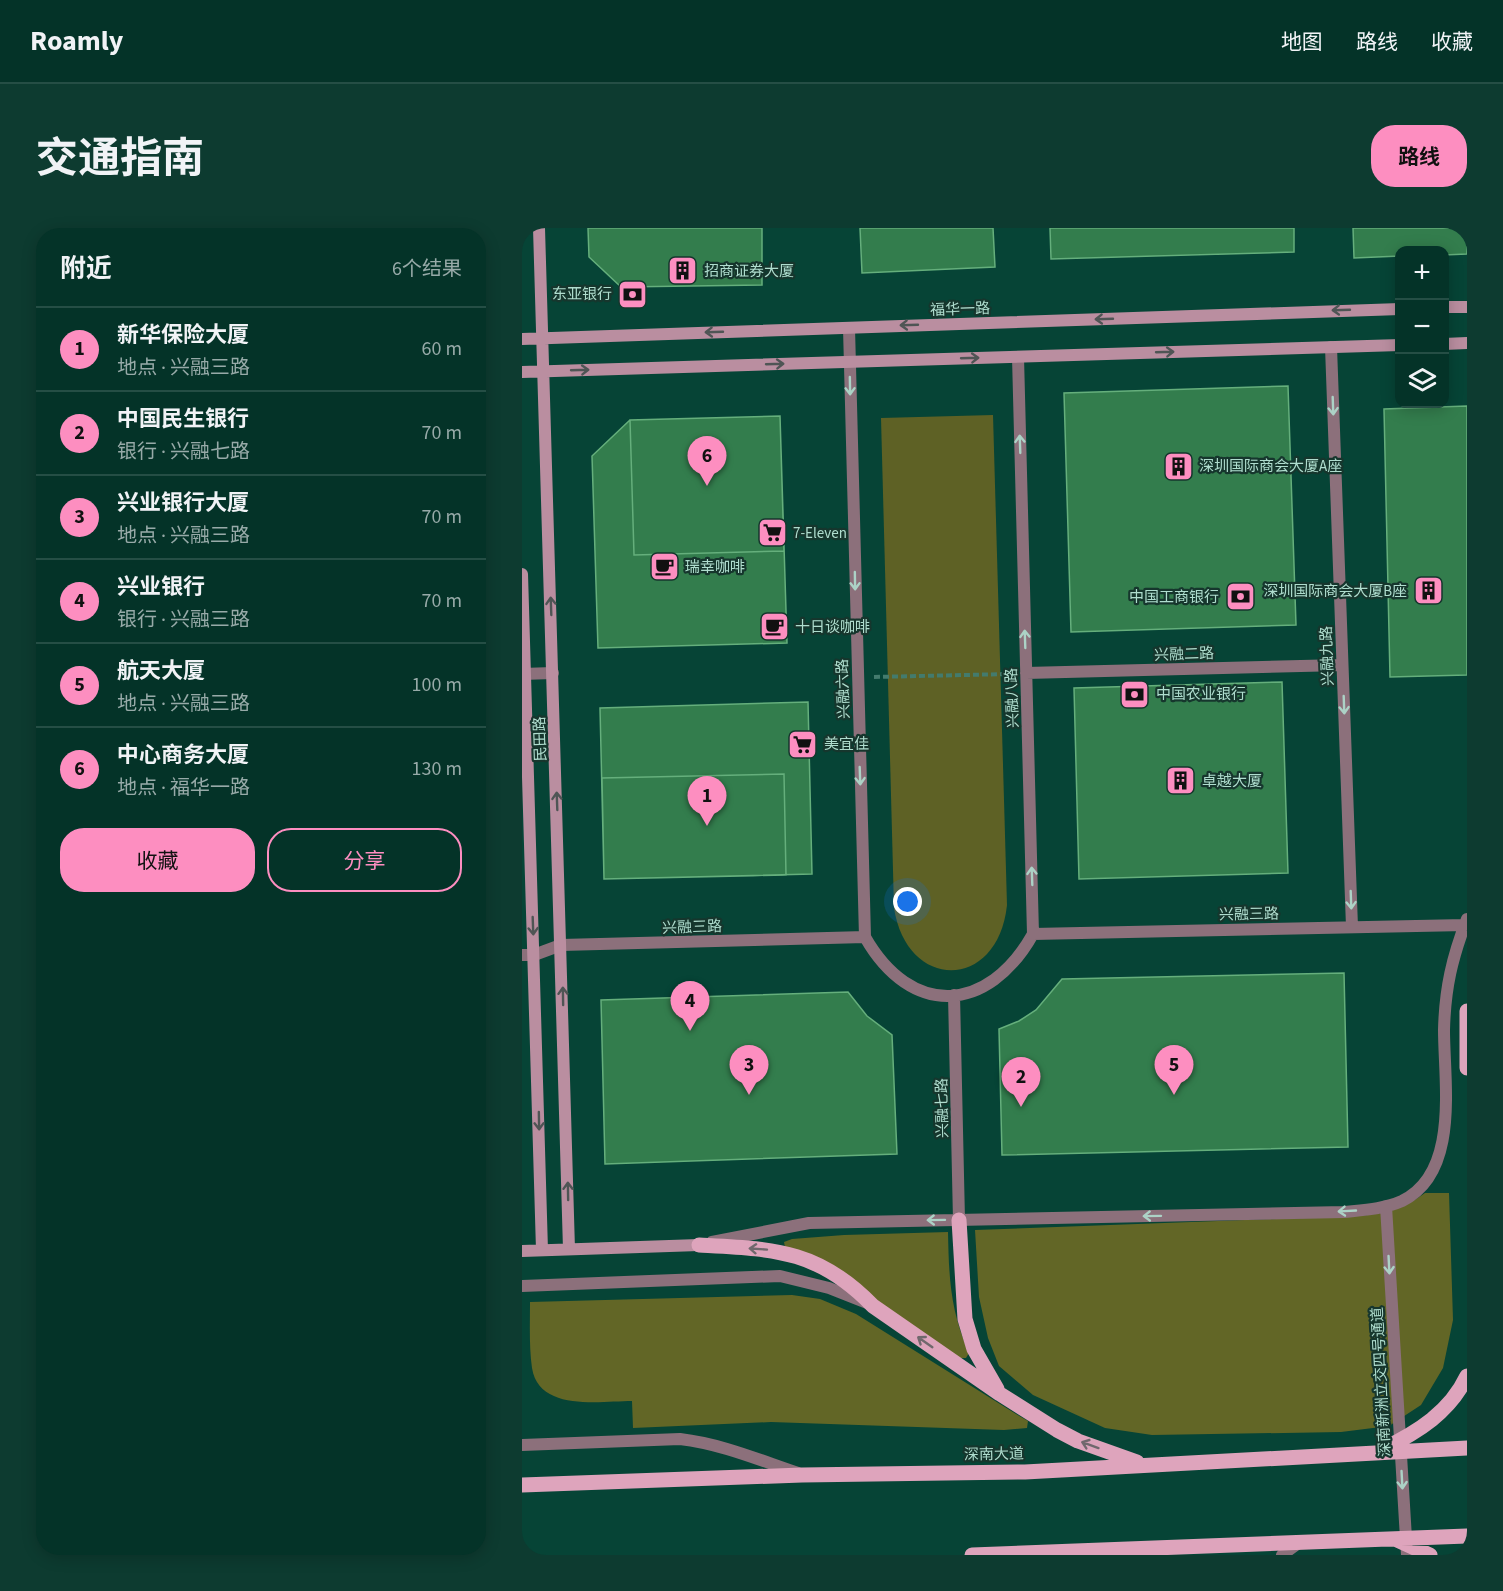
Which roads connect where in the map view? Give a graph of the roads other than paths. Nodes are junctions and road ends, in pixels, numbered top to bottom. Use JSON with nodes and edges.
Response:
{"nodes":[{"id":1,"x":539,"y":228,"type":"edge"},
{"id":2,"x":1449,"y":307,"type":"edge"},
{"id":3,"x":1467,"y":307,"type":"edge"},
{"id":4,"x":1395,"y":309,"type":"edge"},
{"id":5,"x":849,"y":328,"type":"junction"},
{"id":6,"x":542,"y":338,"type":"junction"},
{"id":7,"x":522,"y":339,"type":"edge"},
{"id":8,"x":1467,"y":343,"type":"edge"},
{"id":9,"x":1449,"y":344,"type":"edge"},
{"id":10,"x":1395,"y":345,"type":"edge"},
{"id":11,"x":1331,"y":347,"type":"junction"},
{"id":12,"x":1018,"y":357,"type":"junction"},
{"id":13,"x":850,"y":362,"type":"junction"},
{"id":14,"x":522,"y":372,"type":"edge"},
{"id":15,"x":543,"y":372,"type":"junction"},
{"id":16,"x":522,"y":574,"type":"edge"},
{"id":17,"x":1342,"y":665,"type":"junction"},
{"id":18,"x":553,"y":673,"type":"junction"},
{"id":19,"x":524,"y":674,"type":"edge"},
{"id":20,"x":1026,"y":674,"type":"junction"},
{"id":21,"x":1466,"y":922,"type":"edge"},
{"id":22,"x":1352,"y":927,"type":"junction"},
{"id":23,"x":1033,"y":934,"type":"junction"},
{"id":24,"x":865,"y":937,"type":"junction"},
{"id":25,"x":561,"y":945,"type":"junction"},
{"id":26,"x":528,"y":955,"type":"edge"},
{"id":27,"x":954,"y":995,"type":"junction"},
{"id":28,"x":1467,"y":1011,"type":"edge"},
{"id":29,"x":1467,"y":1068,"type":"edge"},
{"id":30,"x":1386,"y":1206,"type":"junction"},
{"id":31,"x":959,"y":1220,"type":"junction"},
{"id":32,"x":699,"y":1245,"type":"junction"},
{"id":33,"x":569,"y":1249,"type":"junction"},
{"id":34,"x":542,"y":1250,"type":"junction"},
{"id":35,"x":522,"y":1251,"type":"edge"},
{"id":36,"x":522,"y":1286,"type":"edge"},
{"id":37,"x":873,"y":1306,"type":"junction"},
{"id":38,"x":1467,"y":1376,"type":"edge"},
{"id":39,"x":1000,"y":1394,"type":"junction"},
{"id":40,"x":522,"y":1445,"type":"edge"},
{"id":41,"x":1467,"y":1448,"type":"edge"},
{"id":42,"x":1376,"y":1452,"type":"junction"},
{"id":43,"x":1145,"y":1464,"type":"junction"},
{"id":44,"x":802,"y":1475,"type":"junction"},
{"id":45,"x":522,"y":1485,"type":"edge"},
{"id":46,"x":1467,"y":1536,"type":"edge"},
{"id":47,"x":1394,"y":1539,"type":"junction"},
{"id":48,"x":1300,"y":1542,"type":"junction"},
{"id":49,"x":1140,"y":1548,"type":"junction"},
{"id":50,"x":972,"y":1555,"type":"edge"},
{"id":51,"x":1124,"y":1555,"type":"edge"},
{"id":52,"x":1281,"y":1555,"type":"edge"},
{"id":53,"x":1407,"y":1555,"type":"edge"},
{"id":54,"x":1430,"y":1555,"type":"edge"}],
"edges":[{"from":1,"to":6,"type":"street","name":"民田路"},
{"from":2,"to":3,"type":"street"},
{"from":4,"to":5,"type":"street","name":"福华一路","one_way":true},
{"from":5,"to":6,"type":"street","name":"福华一路","one_way":true},
{"from":5,"to":13,"type":"street","name":"兴融六路"},
{"from":6,"to":7,"type":"street","name":"福华一路"},
{"from":6,"to":15,"type":"street","name":"民田路"},
{"from":8,"to":9,"type":"street"},
{"from":10,"to":11,"type":"street"},
{"from":12,"to":11,"type":"street","one_way":true},
{"from":11,"to":17,"type":"street","name":"兴融九路","one_way":true},
{"from":13,"to":12,"type":"street","one_way":true},
{"from":20,"to":12,"type":"street","name":"兴融八路","one_way":true},
{"from":15,"to":13,"type":"street","one_way":true},
{"from":13,"to":24,"type":"street","name":"兴融六路","one_way":true},
{"from":14,"to":15,"type":"street"},
{"from":18,"to":15,"type":"street","name":"民田路","one_way":true},
{"from":16,"to":19,"type":"street","name":"民田路"},
{"from":17,"to":20,"type":"street","name":"兴融二路"},
{"from":17,"to":22,"type":"street","name":"兴融九路","one_way":true},
{"from":18,"to":19,"type":"street"},
{"from":25,"to":18,"type":"street","name":"民田路","one_way":true},
{"from":19,"to":26,"type":"street","name":"民田路","one_way":true},
{"from":23,"to":20,"type":"street","name":"兴融八路","one_way":true},
{"from":21,"to":22,"type":"street","name":"兴融三路"},
{"from":21,"to":30,"type":"street"},
{"from":22,"to":23,"type":"street","name":"兴融三路"},
{"from":23,"to":27,"type":"street"},
{"from":24,"to":25,"type":"street","name":"兴融三路"},
{"from":24,"to":27,"type":"street"},
{"from":25,"to":26,"type":"street","name":"兴融三路"},
{"from":33,"to":25,"type":"street","name":"民田路","one_way":true},
{"from":26,"to":34,"type":"street","name":"民田路","one_way":true},
{"from":27,"to":31,"type":"street","name":"兴融七路"},
{"from":28,"to":29,"type":"main road"},
{"from":30,"to":31,"type":"street","one_way":true},
{"from":30,"to":53,"type":"street","name":"深南新洲立交四号通道","one_way":true},
{"from":31,"to":32,"type":"street","one_way":true},
{"from":31,"to":39,"type":"main road"},
{"from":32,"to":33,"type":"street"},
{"from":37,"to":32,"type":"main road","one_way":true},
{"from":33,"to":34,"type":"street"},
{"from":34,"to":35,"type":"street"},
{"from":36,"to":37,"type":"street"},
{"from":39,"to":37,"type":"main road","one_way":true},
{"from":38,"to":42,"type":"main road"},
{"from":43,"to":39,"type":"main road","one_way":true},
{"from":40,"to":44,"type":"street"},
{"from":41,"to":42,"type":"main road","name":"深南大道"},
{"from":42,"to":43,"type":"main road","name":"深南大道"},
{"from":43,"to":44,"type":"main road","name":"深南大道"},
{"from":44,"to":45,"type":"main road","name":"深南大道"},
{"from":46,"to":47,"type":"main road"},
{"from":47,"to":48,"type":"main road"},
{"from":47,"to":54,"type":"main road"},
{"from":48,"to":49,"type":"main road"},
{"from":48,"to":52,"type":"street"},
{"from":49,"to":50,"type":"main road"},
{"from":49,"to":51,"type":"main road"}]}
